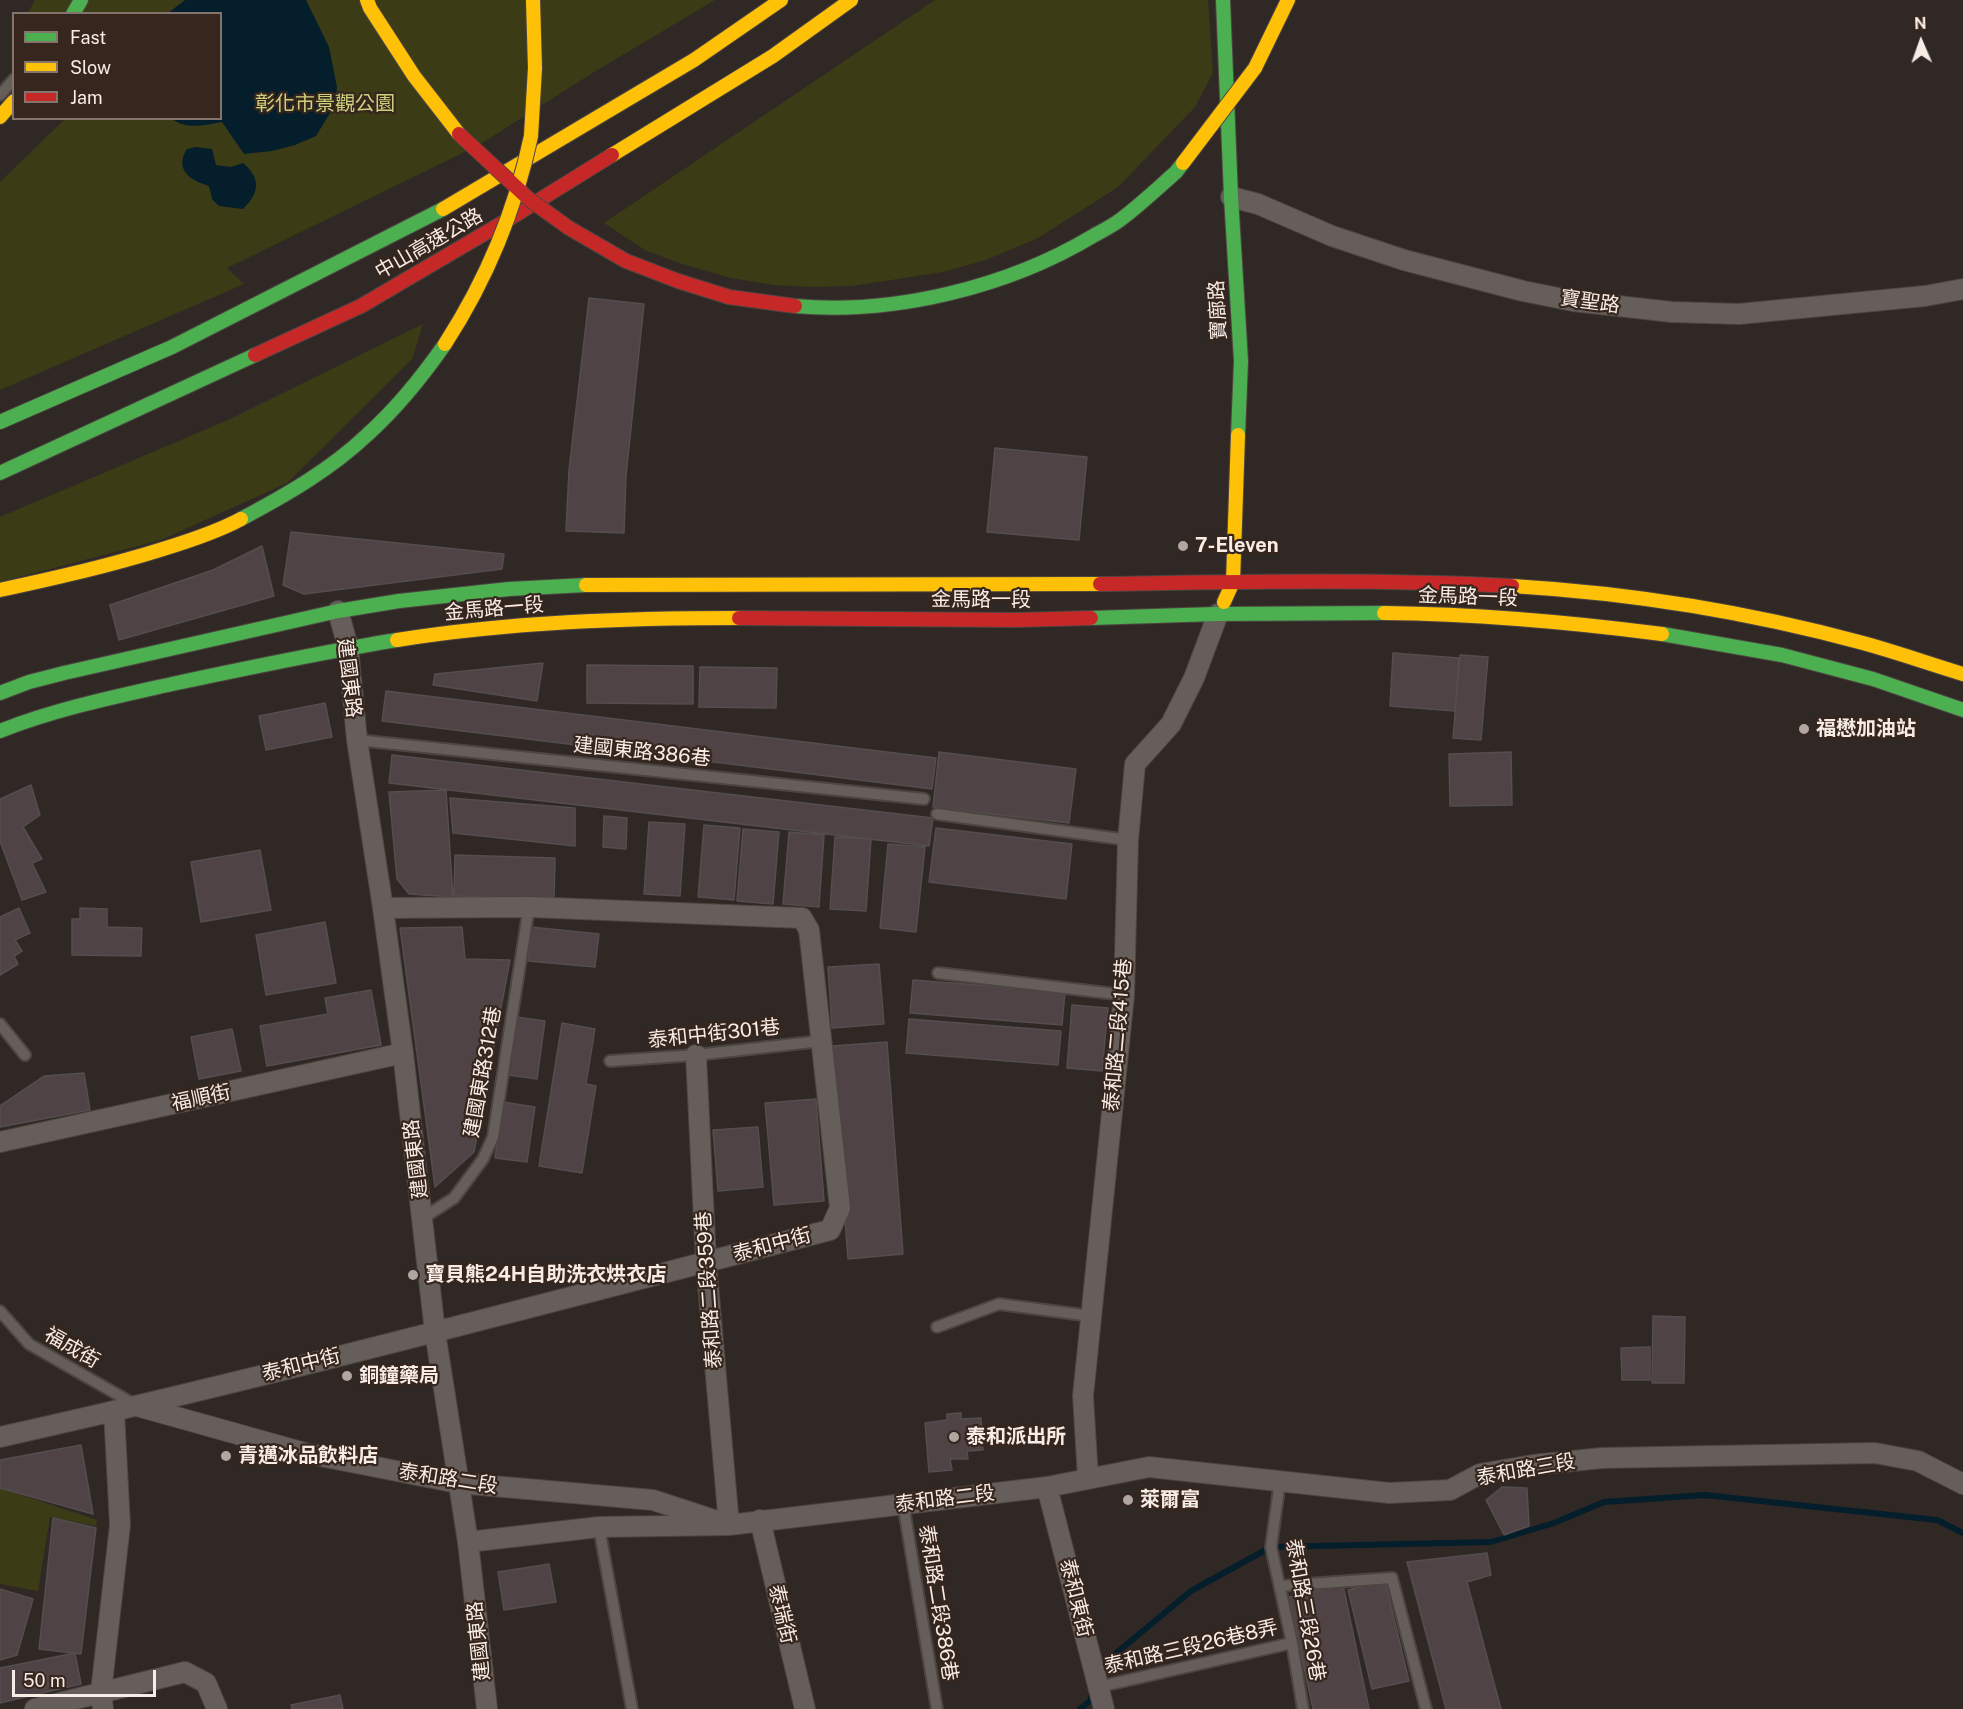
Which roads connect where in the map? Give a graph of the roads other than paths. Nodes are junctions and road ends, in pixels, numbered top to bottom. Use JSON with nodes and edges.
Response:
{"nodes":[{"id":1,"x":367,"y":0,"type":"edge"},
{"id":2,"x":532,"y":0,"type":"edge"},
{"id":3,"x":782,"y":0,"type":"edge"},
{"id":4,"x":851,"y":0,"type":"edge"},
{"id":5,"x":1223,"y":0,"type":"edge"},
{"id":6,"x":1288,"y":0,"type":"edge"},
{"id":7,"x":12,"y":81,"type":"edge"},
{"id":8,"x":0,"y":95,"type":"edge"},
{"id":9,"x":12,"y":103,"type":"edge"},
{"id":10,"x":0,"y":117,"type":"edge"},
{"id":11,"x":1231,"y":197,"type":"junction"},
{"id":12,"x":1963,"y":289,"type":"edge"},
{"id":13,"x":0,"y":422,"type":"edge"},
{"id":14,"x":0,"y":473,"type":"edge"},
{"id":15,"x":1233,"y":582,"type":"junction"},
{"id":16,"x":0,"y":590,"type":"edge"},
{"id":17,"x":338,"y":611,"type":"junction"},
{"id":18,"x":1218,"y":614,"type":"junction"},
{"id":19,"x":348,"y":647,"type":"junction"},
{"id":20,"x":1963,"y":674,"type":"edge"},
{"id":21,"x":0,"y":693,"type":"edge"},
{"id":22,"x":1963,"y":710,"type":"edge"},
{"id":23,"x":0,"y":731,"type":"edge"},
{"id":24,"x":357,"y":740,"type":"junction"},
{"id":25,"x":924,"y":799,"type":"dead end"},
{"id":26,"x":937,"y":814,"type":"dead end"},
{"id":27,"x":1128,"y":840,"type":"junction"},
{"id":28,"x":529,"y":907,"type":"junction"},
{"id":29,"x":383,"y":908,"type":"junction"},
{"id":30,"x":938,"y":973,"type":"dead end"},
{"id":31,"x":1124,"y":995,"type":"junction"},
{"id":32,"x":0,"y":1023,"type":"edge"},
{"id":33,"x":821,"y":1041,"type":"junction"},
{"id":34,"x":403,"y":1053,"type":"junction"},
{"id":35,"x":26,"y":1055,"type":"dead end"},
{"id":36,"x":696,"y":1055,"type":"junction"},
{"id":37,"x":610,"y":1061,"type":"dead end"},
{"id":38,"x":0,"y":1142,"type":"edge"},
{"id":39,"x":423,"y":1218,"type":"junction"},
{"id":40,"x":706,"y":1262,"type":"junction"},
{"id":41,"x":0,"y":1311,"type":"edge"},
{"id":42,"x":1091,"y":1316,"type":"junction"},
{"id":43,"x":938,"y":1327,"type":"dead end"},
{"id":44,"x":435,"y":1332,"type":"junction"},
{"id":45,"x":135,"y":1405,"type":"junction"},
{"id":46,"x":114,"y":1411,"type":"junction"},
{"id":47,"x":0,"y":1437,"type":"edge"},
{"id":48,"x":1088,"y":1478,"type":"junction"},
{"id":49,"x":1280,"y":1481,"type":"junction"},
{"id":50,"x":458,"y":1483,"type":"junction"},
{"id":51,"x":1963,"y":1484,"type":"edge"},
{"id":52,"x":1047,"y":1487,"type":"junction"},
{"id":53,"x":903,"y":1503,"type":"junction"},
{"id":54,"x":760,"y":1520,"type":"junction"},
{"id":55,"x":729,"y":1525,"type":"junction"},
{"id":56,"x":599,"y":1527,"type":"junction"},
{"id":57,"x":468,"y":1542,"type":"junction"},
{"id":58,"x":1280,"y":1586,"type":"junction"},
{"id":59,"x":1292,"y":1643,"type":"junction"},
{"id":60,"x":1096,"y":1678,"type":"junction"},
{"id":61,"x":102,"y":1700,"type":"edge"},
{"id":62,"x":35,"y":1709,"type":"edge"},
{"id":63,"x":217,"y":1709,"type":"edge"},
{"id":64,"x":487,"y":1709,"type":"edge"},
{"id":65,"x":632,"y":1709,"type":"edge"},
{"id":66,"x":805,"y":1709,"type":"edge"},
{"id":67,"x":937,"y":1709,"type":"edge"},
{"id":68,"x":1104,"y":1709,"type":"edge"},
{"id":69,"x":1303,"y":1709,"type":"edge"},
{"id":70,"x":1426,"y":1709,"type":"edge"}],
"edges":[{"from":1,"to":6,"type":"main road","bridge":true},
{"from":2,"to":16,"type":"main road","bridge":true},
{"from":3,"to":13,"type":"main road","name":"中山高速公路","bridge":true},
{"from":4,"to":14,"type":"main road","name":"中山高速公路","bridge":true},
{"from":5,"to":11,"type":"main road","name":"寶廍路"},
{"from":7,"to":8,"type":"lane"},
{"from":9,"to":10,"type":"main road"},
{"from":11,"to":12,"type":"street","name":"寶聖路"},
{"from":11,"to":15,"type":"main road","name":"寶廍路"},
{"from":15,"to":17,"type":"main road","name":"金馬路一段"},
{"from":15,"to":18,"type":"main road","name":"寶廍路"},
{"from":15,"to":20,"type":"main road","name":"金馬路一段"},
{"from":17,"to":19,"type":"street","name":"建國東路"},
{"from":17,"to":21,"type":"main road","name":"金馬路一段"},
{"from":18,"to":19,"type":"main road","name":"金馬路一段"},
{"from":18,"to":22,"type":"main road","name":"金馬路一段"},
{"from":18,"to":27,"type":"street","name":"泰和路二段415巷"},
{"from":19,"to":23,"type":"main road","name":"金馬路一段"},
{"from":19,"to":24,"type":"street","name":"建國東路"},
{"from":24,"to":25,"type":"lane","name":"建國東路386巷"},
{"from":24,"to":29,"type":"street","name":"建國東路"},
{"from":26,"to":27,"type":"lane"},
{"from":27,"to":31,"type":"street","name":"泰和路二段415巷"},
{"from":28,"to":29,"type":"street","name":"泰和中街"},
{"from":28,"to":33,"type":"street","name":"泰和中街"},
{"from":28,"to":39,"type":"lane","name":"建國東路312巷"},
{"from":29,"to":34,"type":"street","name":"建國東路"},
{"from":30,"to":31,"type":"lane"},
{"from":31,"to":42,"type":"street","name":"泰和路二段415巷"},
{"from":32,"to":35,"type":"lane"},
{"from":33,"to":36,"type":"lane","name":"泰和中街301巷"},
{"from":33,"to":40,"type":"street","name":"泰和中街"},
{"from":34,"to":38,"type":"street","name":"福順街"},
{"from":34,"to":39,"type":"street","name":"建國東路"},
{"from":36,"to":37,"type":"lane","name":"泰和中街301巷"},
{"from":36,"to":40,"type":"street","name":"泰和路二段359巷"},
{"from":39,"to":44,"type":"street","name":"建國東路"},
{"from":40,"to":44,"type":"street","name":"泰和中街"},
{"from":40,"to":55,"type":"street","name":"泰和路二段359巷"},
{"from":41,"to":45,"type":"lane","name":"福成街"},
{"from":42,"to":43,"type":"lane"},
{"from":42,"to":48,"type":"street","name":"泰和路二段415巷"},
{"from":44,"to":45,"type":"street","name":"泰和中街"},
{"from":44,"to":50,"type":"street","name":"建國東路"},
{"from":45,"to":46,"type":"street","name":"泰和中街"},
{"from":45,"to":50,"type":"street","name":"泰和路二段"},
{"from":46,"to":47,"type":"street","name":"泰和中街"},
{"from":46,"to":61,"type":"street"},
{"from":48,"to":49,"type":"street","name":"泰和路三段"},
{"from":48,"to":52,"type":"street","name":"泰和路二段"},
{"from":49,"to":51,"type":"street","name":"泰和路三段"},
{"from":49,"to":58,"type":"lane","name":"泰和路三段26巷"},
{"from":50,"to":55,"type":"street","name":"泰和路二段"},
{"from":50,"to":57,"type":"street","name":"建國東路"},
{"from":52,"to":53,"type":"street","name":"泰和路二段"},
{"from":52,"to":60,"type":"street","name":"泰和東街"},
{"from":53,"to":54,"type":"street","name":"泰和路二段"},
{"from":53,"to":67,"type":"lane","name":"泰和路二段386巷"},
{"from":54,"to":55,"type":"street","name":"泰和路二段"},
{"from":54,"to":66,"type":"street","name":"泰瑞街"},
{"from":55,"to":56,"type":"street","name":"泰和路二段"},
{"from":56,"to":57,"type":"street","name":"泰和路二段"},
{"from":56,"to":65,"type":"lane"},
{"from":57,"to":64,"type":"street","name":"建國東路"},
{"from":58,"to":59,"type":"lane","name":"泰和路三段26巷"},
{"from":58,"to":70,"type":"lane"},
{"from":59,"to":60,"type":"lane","name":"泰和路三段26巷8弄"},
{"from":59,"to":69,"type":"lane","name":"泰和路三段26巷"},
{"from":60,"to":68,"type":"street","name":"泰和東街"},
{"from":61,"to":62,"type":"street"},
{"from":61,"to":63,"type":"street"}]}
